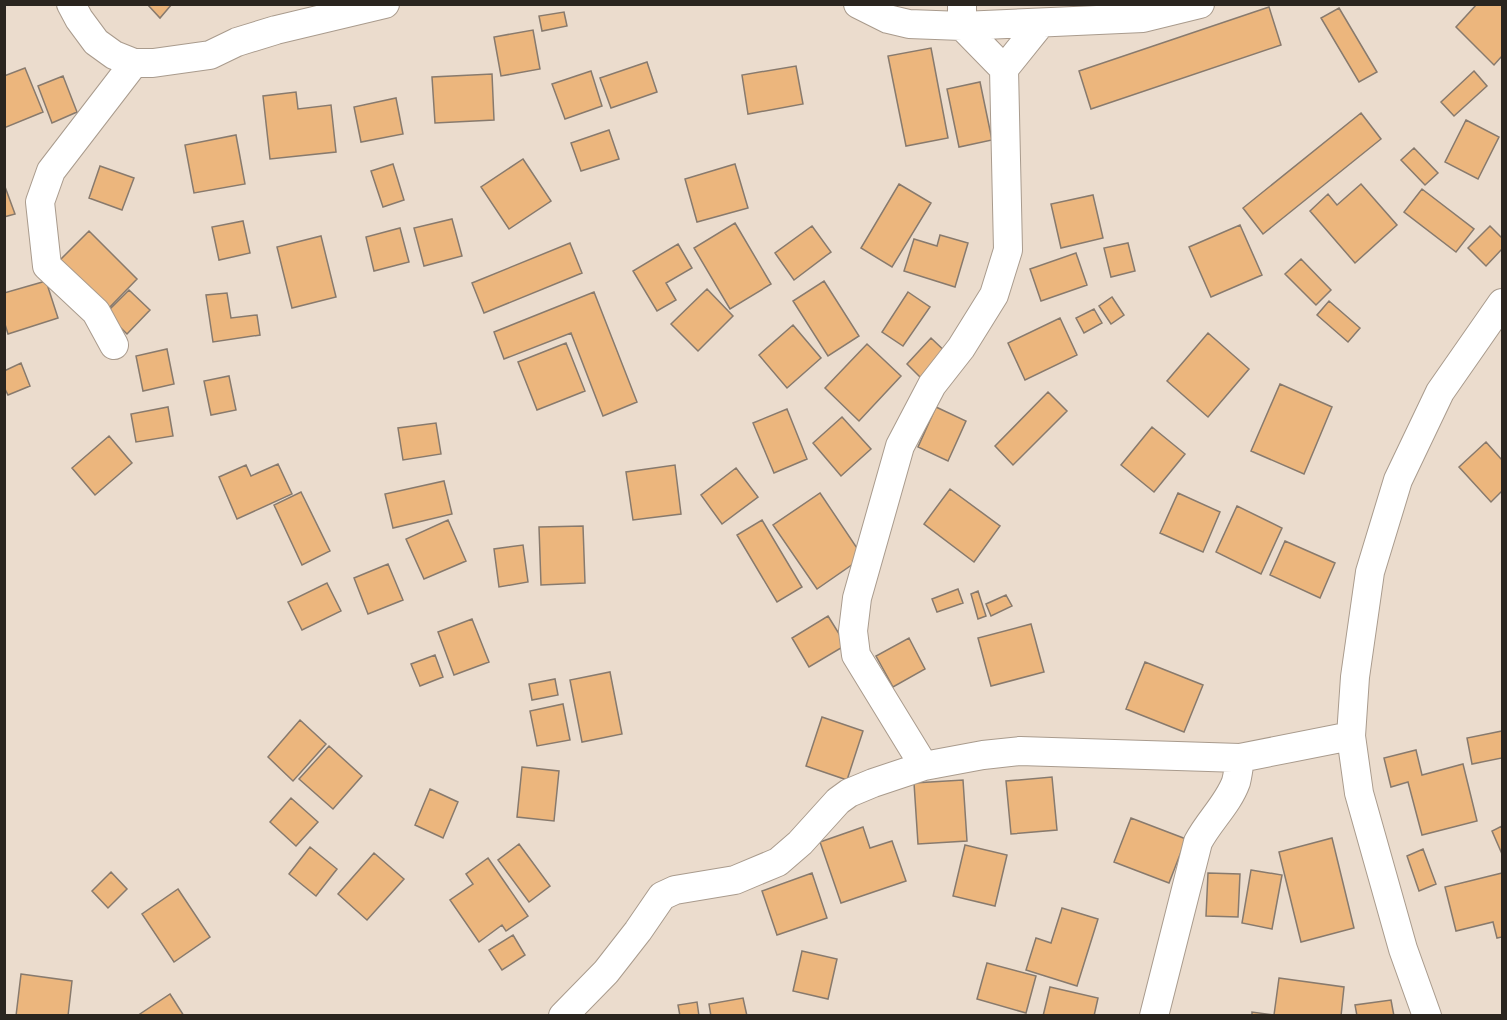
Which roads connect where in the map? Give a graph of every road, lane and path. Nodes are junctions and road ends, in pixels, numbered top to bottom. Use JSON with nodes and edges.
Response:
{"nodes":[{"id":1,"x":71,"y":4,"type":"edge"},
{"id":2,"x":385,"y":4,"type":"edge"},
{"id":3,"x":858,"y":4,"type":"edge"},
{"id":4,"x":1200,"y":4,"type":"edge"},
{"id":5,"x":962,"y":15,"type":"edge"},
{"id":6,"x":1041,"y":23,"type":"junction"},
{"id":7,"x":134,"y":63,"type":"junction"},
{"id":8,"x":1004,"y":69,"type":"junction"},
{"id":9,"x":1503,"y":303,"type":"edge"},
{"id":10,"x":114,"y":345,"type":"dead end"},
{"id":11,"x":1351,"y":736,"type":"junction"},
{"id":12,"x":1240,"y":758,"type":"junction"},
{"id":13,"x":924,"y":766,"type":"junction"},
{"id":14,"x":564,"y":1016,"type":"edge"},
{"id":15,"x":1154,"y":1016,"type":"edge"},
{"id":16,"x":1427,"y":1016,"type":"edge"}],
"edges":[{"from":1,"to":7,"type":"street"},
{"from":2,"to":7,"type":"street"},
{"from":3,"to":5,"type":"street"},
{"from":4,"to":6,"type":"street"},
{"from":5,"to":6,"type":"street"},
{"from":5,"to":8,"type":"street"},
{"from":6,"to":8,"type":"street"},
{"from":7,"to":10,"type":"street"},
{"from":8,"to":13,"type":"street"},
{"from":9,"to":11,"type":"street"},
{"from":11,"to":12,"type":"street"},
{"from":11,"to":16,"type":"street"},
{"from":12,"to":13,"type":"street"},
{"from":12,"to":15,"type":"street"},
{"from":13,"to":14,"type":"street"}]}
